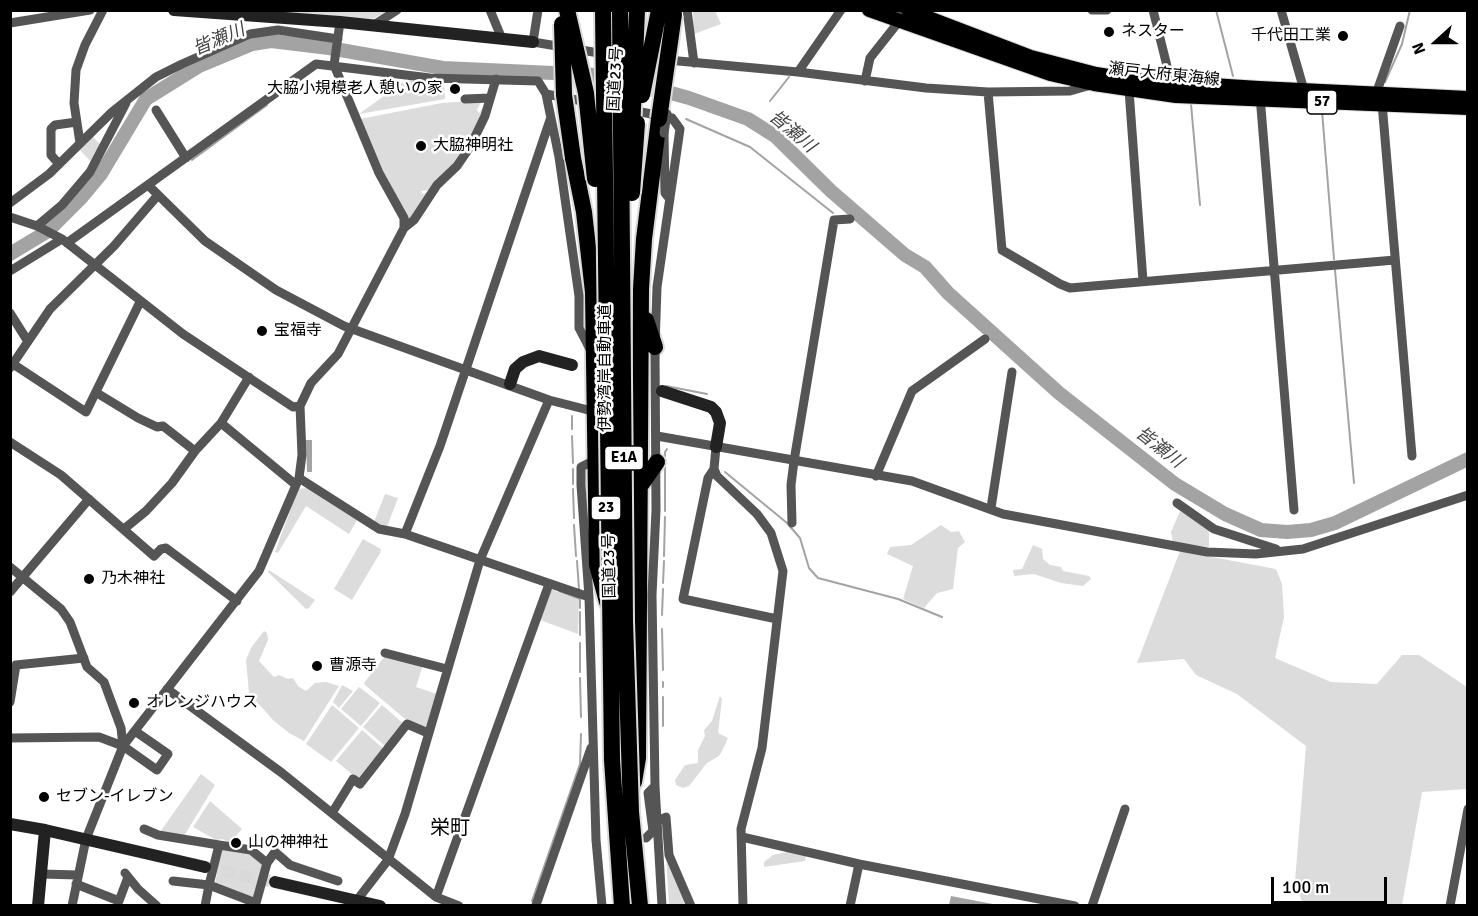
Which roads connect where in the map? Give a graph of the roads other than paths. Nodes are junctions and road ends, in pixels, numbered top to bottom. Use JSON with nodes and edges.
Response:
{"nodes":[{"id":1,"x":90,"y":10,"type":"edge"},
{"id":2,"x":102,"y":10,"type":"edge"},
{"id":3,"x":174,"y":10,"type":"edge"},
{"id":4,"x":396,"y":10,"type":"edge"},
{"id":5,"x":490,"y":10,"type":"edge"},
{"id":6,"x":538,"y":10,"type":"edge"},
{"id":7,"x":576,"y":10,"type":"edge"},
{"id":8,"x":594,"y":10,"type":"edge"},
{"id":9,"x":603,"y":10,"type":"edge"},
{"id":10,"x":620,"y":10,"type":"edge"},
{"id":11,"x":638,"y":10,"type":"edge"},
{"id":12,"x":648,"y":10,"type":"edge"},
{"id":13,"x":841,"y":10,"type":"edge"},
{"id":14,"x":869,"y":10,"type":"edge"},
{"id":15,"x":1092,"y":10,"type":"edge"},
{"id":16,"x":1107,"y":10,"type":"edge"},
{"id":17,"x":1153,"y":10,"type":"edge"},
{"id":18,"x":1281,"y":10,"type":"edge"},
{"id":19,"x":675,"y":11,"type":"edge"},
{"id":20,"x":903,"y":14,"type":"edge"},
{"id":21,"x":40,"y":15,"type":"edge"},
{"id":22,"x":564,"y":15,"type":"edge"},
{"id":23,"x":340,"y":22,"type":"junction"},
{"id":24,"x":10,"y":23,"type":"edge"},
{"id":25,"x":374,"y":25,"type":"junction"},
{"id":26,"x":1400,"y":26,"type":"dead end"},
{"id":27,"x":338,"y":39,"type":"junction"},
{"id":28,"x":501,"y":39,"type":"junction"},
{"id":29,"x":532,"y":42,"type":"junction"},
{"id":30,"x":694,"y":63,"type":"junction"},
{"id":31,"x":334,"y":65,"type":"junction"},
{"id":32,"x":798,"y":72,"type":"junction"},
{"id":33,"x":496,"y":79,"type":"junction"},
{"id":34,"x":865,"y":81,"type":"junction"},
{"id":35,"x":596,"y":82,"type":"junction"},
{"id":36,"x":1171,"y":82,"type":"junction"},
{"id":37,"x":1094,"y":84,"type":"junction"},
{"id":38,"x":1129,"y":90,"type":"junction"},
{"id":39,"x":1304,"y":90,"type":"junction"},
{"id":40,"x":634,"y":92,"type":"junction"},
{"id":41,"x":988,"y":92,"type":"junction"},
{"id":42,"x":546,"y":94,"type":"junction"},
{"id":43,"x":1260,"y":94,"type":"junction"},
{"id":44,"x":490,"y":98,"type":"junction"},
{"id":45,"x":1379,"y":98,"type":"junction"},
{"id":46,"x":1467,"y":98,"type":"edge"},
{"id":47,"x":465,"y":99,"type":"dead end"},
{"id":48,"x":128,"y":101,"type":"junction"},
{"id":49,"x":1467,"y":108,"type":"edge"},
{"id":50,"x":156,"y":110,"type":"dead end"},
{"id":51,"x":551,"y":118,"type":"junction"},
{"id":52,"x":77,"y":122,"type":"junction"},
{"id":53,"x":662,"y":126,"type":"junction"},
{"id":54,"x":80,"y":143,"type":"junction"},
{"id":55,"x":186,"y":158,"type":"junction"},
{"id":56,"x":59,"y":164,"type":"junction"},
{"id":57,"x":148,"y":185,"type":"junction"},
{"id":58,"x":158,"y":195,"type":"junction"},
{"id":59,"x":670,"y":199,"type":"junction"},
{"id":60,"x":10,"y":203,"type":"edge"},
{"id":61,"x":10,"y":217,"type":"edge"},
{"id":62,"x":623,"y":218,"type":"junction"},
{"id":63,"x":850,"y":219,"type":"dead end"},
{"id":64,"x":37,"y":226,"type":"junction"},
{"id":65,"x":404,"y":228,"type":"junction"},
{"id":66,"x":65,"y":241,"type":"junction"},
{"id":67,"x":1395,"y":260,"type":"junction"},
{"id":68,"x":94,"y":265,"type":"junction"},
{"id":69,"x":1276,"y":270,"type":"junction"},
{"id":70,"x":10,"y":271,"type":"edge"},
{"id":71,"x":1143,"y":281,"type":"junction"},
{"id":72,"x":605,"y":282,"type":"junction"},
{"id":73,"x":641,"y":289,"type":"junction"},
{"id":74,"x":140,"y":302,"type":"junction"},
{"id":75,"x":10,"y":313,"type":"edge"},
{"id":76,"x":351,"y":328,"type":"junction"},
{"id":77,"x":985,"y":339,"type":"dead end"},
{"id":78,"x":27,"y":340,"type":"junction"},
{"id":79,"x":655,"y":347,"type":"junction"},
{"id":80,"x":596,"y":359,"type":"junction"},
{"id":81,"x":572,"y":365,"type":"dead end"},
{"id":82,"x":12,"y":366,"type":"edge"},
{"id":83,"x":464,"y":369,"type":"junction"},
{"id":84,"x":1012,"y":372,"type":"dead end"},
{"id":85,"x":249,"y":377,"type":"junction"},
{"id":86,"x":510,"y":384,"type":"junction"},
{"id":87,"x":662,"y":391,"type":"dead end"},
{"id":88,"x":97,"y":393,"type":"junction"},
{"id":89,"x":549,"y":400,"type":"junction"},
{"id":90,"x":300,"y":406,"type":"junction"},
{"id":91,"x":596,"y":412,"type":"junction"},
{"id":92,"x":221,"y":423,"type":"junction"},
{"id":93,"x":657,"y":436,"type":"junction"},
{"id":94,"x":10,"y":442,"type":"edge"},
{"id":95,"x":716,"y":447,"type":"junction"},
{"id":96,"x":195,"y":451,"type":"junction"},
{"id":97,"x":1412,"y":456,"type":"dead end"},
{"id":98,"x":597,"y":459,"type":"junction"},
{"id":99,"x":794,"y":461,"type":"junction"},
{"id":100,"x":657,"y":462,"type":"junction"},
{"id":101,"x":714,"y":469,"type":"junction"},
{"id":102,"x":876,"y":476,"type":"junction"},
{"id":103,"x":298,"y":481,"type":"junction"},
{"id":104,"x":641,"y":485,"type":"junction"},
{"id":105,"x":1467,"y":495,"type":"edge"},
{"id":106,"x":89,"y":499,"type":"junction"},
{"id":107,"x":1177,"y":503,"type":"dead end"},
{"id":108,"x":991,"y":508,"type":"junction"},
{"id":109,"x":1294,"y":510,"type":"dead end"},
{"id":110,"x":792,"y":523,"type":"dead end"},
{"id":111,"x":124,"y":529,"type":"junction"},
{"id":112,"x":405,"y":534,"type":"junction"},
{"id":113,"x":1279,"y":550,"type":"junction"},
{"id":114,"x":480,"y":560,"type":"junction"},
{"id":115,"x":10,"y":567,"type":"edge"},
{"id":116,"x":22,"y":578,"type":"junction"},
{"id":117,"x":549,"y":584,"type":"junction"},
{"id":118,"x":10,"y":592,"type":"edge"},
{"id":119,"x":589,"y":597,"type":"junction"},
{"id":120,"x":237,"y":602,"type":"junction"},
{"id":121,"x":607,"y":603,"type":"junction"},
{"id":122,"x":777,"y":619,"type":"junction"},
{"id":123,"x":385,"y":653,"type":"dead end"},
{"id":124,"x":84,"y":658,"type":"junction"},
{"id":125,"x":447,"y":669,"type":"junction"},
{"id":126,"x":167,"y":689,"type":"junction"},
{"id":127,"x":10,"y":702,"type":"edge"},
{"id":128,"x":135,"y":731,"type":"junction"},
{"id":129,"x":428,"y":733,"type":"junction"},
{"id":130,"x":10,"y":738,"type":"edge"},
{"id":131,"x":593,"y":741,"type":"junction"},
{"id":132,"x":123,"y":746,"type":"junction"},
{"id":133,"x":655,"y":786,"type":"junction"},
{"id":134,"x":632,"y":792,"type":"junction"},
{"id":135,"x":1125,"y":808,"type":"dead end"},
{"id":136,"x":1467,"y":809,"type":"edge"},
{"id":137,"x":332,"y":813,"type":"junction"},
{"id":138,"x":657,"y":821,"type":"junction"},
{"id":139,"x":10,"y":824,"type":"edge"},
{"id":140,"x":144,"y":829,"type":"dead end"},
{"id":141,"x":45,"y":830,"type":"junction"},
{"id":142,"x":742,"y":837,"type":"junction"},
{"id":143,"x":646,"y":838,"type":"dead end"},
{"id":144,"x":86,"y":839,"type":"junction"},
{"id":145,"x":219,"y":845,"type":"junction"},
{"id":146,"x":388,"y":860,"type":"junction"},
{"id":147,"x":267,"y":863,"type":"junction"},
{"id":148,"x":859,"y":864,"type":"junction"},
{"id":149,"x":205,"y":867,"type":"tunnel mouth"},
{"id":150,"x":41,"y":874,"type":"junction"},
{"id":151,"x":77,"y":879,"type":"junction"},
{"id":152,"x":173,"y":881,"type":"dead end"},
{"id":153,"x":338,"y":881,"type":"dead end"},
{"id":154,"x":275,"y":882,"type":"tunnel mouth"},
{"id":155,"x":209,"y":885,"type":"junction"},
{"id":156,"x":436,"y":897,"type":"junction"},
{"id":157,"x":355,"y":903,"type":"edge"},
{"id":158,"x":536,"y":904,"type":"edge"},
{"id":159,"x":1067,"y":905,"type":"edge"},
{"id":160,"x":38,"y":906,"type":"edge"},
{"id":161,"x":72,"y":906,"type":"edge"},
{"id":162,"x":157,"y":906,"type":"edge"},
{"id":163,"x":205,"y":906,"type":"edge"},
{"id":164,"x":380,"y":906,"type":"edge"},
{"id":165,"x":459,"y":906,"type":"edge"},
{"id":166,"x":602,"y":906,"type":"edge"},
{"id":167,"x":621,"y":906,"type":"edge"},
{"id":168,"x":641,"y":906,"type":"edge"},
{"id":169,"x":662,"y":906,"type":"edge"},
{"id":170,"x":691,"y":906,"type":"edge"},
{"id":171,"x":743,"y":906,"type":"edge"},
{"id":172,"x":850,"y":906,"type":"edge"},
{"id":173,"x":1075,"y":906,"type":"edge"},
{"id":174,"x":1092,"y":906,"type":"edge"},
{"id":175,"x":1450,"y":906,"type":"edge"}],
"edges":[{"from":1,"to":21,"type":"street"},
{"from":2,"to":52,"type":"street"},
{"from":3,"to":23,"type":"street"},
{"from":4,"to":25,"type":"street"},
{"from":5,"to":28,"type":"street"},
{"from":6,"to":29,"type":"street"},
{"from":7,"to":35,"type":"highway"},
{"from":8,"to":35,"type":"highway","name":"国道23号","number":"23"},
{"from":9,"to":72,"type":"highway","name":"伊勢湾岸自動車道","number":"E1A","bridge":true},
{"from":10,"to":62,"type":"highway","name":"伊勢湾岸自動車道","number":"E1A","bridge":true},
{"from":11,"to":40,"type":"highway","name":"国道23号","number":"23","bridge":true},
{"from":12,"to":40,"type":"highway","bridge":true},
{"from":13,"to":32,"type":"street"},
{"from":14,"to":20,"type":"main road","name":"瀬戸大府東海線","number":"57"},
{"from":15,"to":16,"type":"street"},
{"from":17,"to":36,"type":"street"},
{"from":18,"to":39,"type":"street"},
{"from":19,"to":30,"type":"street"},
{"from":19,"to":53,"type":"highway","number":"23","bridge":true},
{"from":19,"to":62,"type":"highway","bridge":true},
{"from":20,"to":34,"type":"street"},
{"from":20,"to":36,"type":"main road","name":"瀬戸大府東海線","number":"57"},
{"from":20,"to":37,"type":"main road","name":"瀬戸大府東海線","number":"57"},
{"from":21,"to":24,"type":"street"},
{"from":22,"to":72,"type":"highway","bridge":true},
{"from":22,"to":80,"type":"highway","number":"23","bridge":true},
{"from":23,"to":25,"type":"street"},
{"from":23,"to":27,"type":"street"},
{"from":25,"to":28,"type":"street"},
{"from":26,"to":45,"type":"street"},
{"from":27,"to":31,"type":"street"},
{"from":27,"to":48,"type":"street"},
{"from":28,"to":29,"type":"street"},
{"from":29,"to":30,"type":"street"},
{"from":30,"to":32,"type":"street"},
{"from":31,"to":33,"type":"street"},
{"from":31,"to":55,"type":"street"},
{"from":31,"to":65,"type":"street"},
{"from":32,"to":34,"type":"street"},
{"from":33,"to":42,"type":"street"},
{"from":33,"to":44,"type":"street"},
{"from":34,"to":41,"type":"street"},
{"from":35,"to":121,"type":"highway","name":"国道23号","number":"23"},
{"from":36,"to":43,"type":"main road","name":"瀬戸大府東海線","number":"57"},
{"from":37,"to":38,"type":"main road","name":"瀬戸大府東海線","number":"57"},
{"from":37,"to":41,"type":"street"},
{"from":38,"to":43,"type":"main road","name":"瀬戸大府東海線","number":"57"},
{"from":38,"to":71,"type":"street"},
{"from":39,"to":43,"type":"main road","name":"瀬戸大府東海線","number":"57"},
{"from":39,"to":45,"type":"main road","name":"瀬戸大府東海線","number":"57"},
{"from":40,"to":134,"type":"highway","name":"国道23号","number":"23","bridge":true},
{"from":41,"to":71,"type":"street"},
{"from":42,"to":51,"type":"street"},
{"from":42,"to":59,"type":"street"},
{"from":43,"to":45,"type":"main road","name":"瀬戸大府東海線","number":"57"},
{"from":43,"to":69,"type":"street"},
{"from":44,"to":47,"type":"street"},
{"from":44,"to":65,"type":"street"},
{"from":45,"to":46,"type":"main road","name":"瀬戸大府東海線","number":"57"},
{"from":45,"to":49,"type":"main road","name":"瀬戸大府東海線","number":"57"},
{"from":45,"to":67,"type":"street"},
{"from":48,"to":54,"type":"street"},
{"from":48,"to":64,"type":"street"},
{"from":50,"to":55,"type":"street"},
{"from":51,"to":80,"type":"street"},
{"from":51,"to":83,"type":"street"},
{"from":52,"to":54,"type":"street"},
{"from":52,"to":56,"type":"street"},
{"from":53,"to":59,"type":"street"},
{"from":53,"to":73,"type":"highway","number":"23"},
{"from":54,"to":56,"type":"street"},
{"from":55,"to":57,"type":"street"},
{"from":56,"to":60,"type":"street"},
{"from":57,"to":58,"type":"street"},
{"from":57,"to":66,"type":"street"},
{"from":58,"to":68,"type":"street"},
{"from":58,"to":76,"type":"street"},
{"from":59,"to":79,"type":"street"},
{"from":61,"to":64,"type":"street"},
{"from":62,"to":168,"type":"highway","name":"伊勢湾岸自動車道","number":"E1A","bridge":true},
{"from":63,"to":99,"type":"street"},
{"from":64,"to":66,"type":"street"},
{"from":65,"to":76,"type":"street"},
{"from":66,"to":68,"type":"street"},
{"from":66,"to":70,"type":"street"},
{"from":67,"to":69,"type":"street"},
{"from":67,"to":97,"type":"street"},
{"from":68,"to":74,"type":"street"},
{"from":68,"to":78,"type":"street"},
{"from":69,"to":71,"type":"street"},
{"from":69,"to":109,"type":"street"},
{"from":72,"to":167,"type":"highway","name":"伊勢湾岸自動車道","number":"E1A","bridge":true},
{"from":73,"to":79,"type":"highway"},
{"from":73,"to":104,"type":"highway","number":"23"},
{"from":74,"to":85,"type":"street"},
{"from":74,"to":88,"type":"street"},
{"from":75,"to":78,"type":"street"},
{"from":76,"to":83,"type":"street"},
{"from":76,"to":90,"type":"street"},
{"from":77,"to":102,"type":"street"},
{"from":78,"to":82,"type":"street"},
{"from":79,"to":93,"type":"street"},
{"from":80,"to":91,"type":"highway","number":"23"},
{"from":81,"to":86,"type":"street"},
{"from":82,"to":88,"type":"street"},
{"from":83,"to":86,"type":"street"},
{"from":83,"to":112,"type":"street"},
{"from":84,"to":108,"type":"street"},
{"from":85,"to":90,"type":"street"},
{"from":85,"to":92,"type":"street"},
{"from":86,"to":89,"type":"street"},
{"from":87,"to":95,"type":"street"},
{"from":88,"to":96,"type":"street"},
{"from":89,"to":91,"type":"street"},
{"from":89,"to":114,"type":"street"},
{"from":90,"to":103,"type":"street"},
{"from":91,"to":98,"type":"highway","number":"23"},
{"from":92,"to":96,"type":"street"},
{"from":92,"to":103,"type":"street"},
{"from":93,"to":95,"type":"street"},
{"from":93,"to":100,"type":"street"},
{"from":94,"to":106,"type":"street"},
{"from":95,"to":99,"type":"street"},
{"from":95,"to":101,"type":"street"},
{"from":96,"to":111,"type":"street"},
{"from":98,"to":119,"type":"street"},
{"from":98,"to":121,"type":"highway","number":"23"},
{"from":99,"to":102,"type":"street"},
{"from":99,"to":110,"type":"street"},
{"from":100,"to":104,"type":"highway"},
{"from":100,"to":133,"type":"street"},
{"from":101,"to":122,"type":"street"},
{"from":101,"to":122,"type":"street"},
{"from":102,"to":108,"type":"street"},
{"from":103,"to":112,"type":"street"},
{"from":103,"to":120,"type":"street"},
{"from":104,"to":134,"type":"highway","number":"23"},
{"from":105,"to":113,"type":"street"},
{"from":106,"to":111,"type":"street"},
{"from":106,"to":116,"type":"street"},
{"from":107,"to":113,"type":"street"},
{"from":108,"to":113,"type":"street"},
{"from":111,"to":120,"type":"street"},
{"from":112,"to":114,"type":"street"},
{"from":114,"to":117,"type":"street"},
{"from":114,"to":125,"type":"street"},
{"from":115,"to":116,"type":"street"},
{"from":116,"to":118,"type":"street"},
{"from":116,"to":124,"type":"street"},
{"from":117,"to":119,"type":"street"},
{"from":117,"to":156,"type":"street"},
{"from":119,"to":131,"type":"street"},
{"from":120,"to":126,"type":"street"},
{"from":121,"to":167,"type":"highway","name":"国道23号","number":"23"},
{"from":122,"to":142,"type":"street"},
{"from":123,"to":125,"type":"street"},
{"from":124,"to":127,"type":"street"},
{"from":124,"to":132,"type":"street"},
{"from":125,"to":129,"type":"street"},
{"from":126,"to":128,"type":"street"},
{"from":126,"to":137,"type":"street"},
{"from":128,"to":132,"type":"street"},
{"from":128,"to":132,"type":"street"},
{"from":129,"to":137,"type":"street"},
{"from":129,"to":146,"type":"street"},
{"from":130,"to":132,"type":"street"},
{"from":131,"to":158,"type":"street"},
{"from":131,"to":166,"type":"street"},
{"from":132,"to":144,"type":"street"},
{"from":133,"to":138,"type":"street"},
{"from":133,"to":143,"type":"street"},
{"from":134,"to":168,"type":"highway","name":"国道23号","number":"23"},
{"from":135,"to":174,"type":"street"},
{"from":136,"to":175,"type":"street"},
{"from":137,"to":146,"type":"street"},
{"from":138,"to":169,"type":"street"},
{"from":138,"to":170,"type":"street"},
{"from":139,"to":141,"type":"street"},
{"from":140,"to":145,"type":"street"},
{"from":141,"to":144,"type":"street"},
{"from":141,"to":150,"type":"street"},
{"from":142,"to":148,"type":"street"},
{"from":142,"to":171,"type":"street"},
{"from":144,"to":149,"type":"street"},
{"from":144,"to":151,"type":"street"},
{"from":145,"to":147,"type":"street"},
{"from":145,"to":155,"type":"street"},
{"from":146,"to":156,"type":"street"},
{"from":146,"to":157,"type":"street"},
{"from":147,"to":153,"type":"street"},
{"from":147,"to":155,"type":"street"},
{"from":148,"to":159,"type":"street"},
{"from":148,"to":172,"type":"street"},
{"from":150,"to":151,"type":"street"},
{"from":150,"to":160,"type":"street"},
{"from":151,"to":161,"type":"street"},
{"from":151,"to":162,"type":"street"},
{"from":152,"to":155,"type":"street"},
{"from":154,"to":157,"type":"street"},
{"from":155,"to":163,"type":"street"},
{"from":156,"to":165,"type":"street"},
{"from":157,"to":164,"type":"street"},
{"from":159,"to":173,"type":"street"}]}
